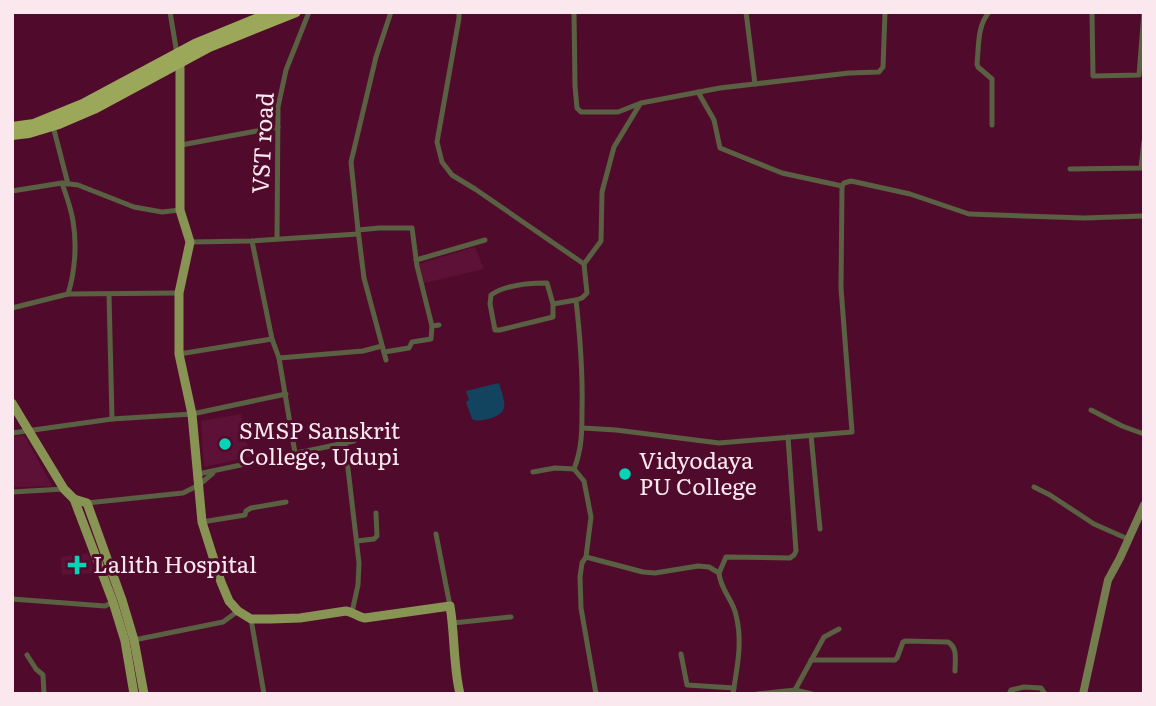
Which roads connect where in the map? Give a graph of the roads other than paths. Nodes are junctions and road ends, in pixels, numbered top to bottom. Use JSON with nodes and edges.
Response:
{"nodes":[{"id":1,"x":170,"y":12,"type":"edge"},
{"id":2,"x":273,"y":12,"type":"edge"},
{"id":3,"x":296,"y":12,"type":"edge"},
{"id":4,"x":309,"y":12,"type":"edge"},
{"id":5,"x":391,"y":12,"type":"edge"},
{"id":6,"x":459,"y":12,"type":"edge"},
{"id":7,"x":573,"y":12,"type":"edge"},
{"id":8,"x":746,"y":12,"type":"edge"},
{"id":9,"x":885,"y":12,"type":"edge"},
{"id":10,"x":989,"y":12,"type":"edge"},
{"id":11,"x":1092,"y":12,"type":"edge"},
{"id":12,"x":1144,"y":12,"type":"edge"},
{"id":13,"x":179,"y":58,"type":"junction"},
{"id":14,"x":1141,"y":75,"type":"edge"},
{"id":15,"x":755,"y":84,"type":"junction"},
{"id":16,"x":698,"y":92,"type":"junction"},
{"id":17,"x":640,"y":103,"type":"junction"},
{"id":18,"x":52,"y":122,"type":"junction"},
{"id":19,"x":992,"y":125,"type":"dead end"},
{"id":20,"x":12,"y":127,"type":"edge"},
{"id":21,"x":278,"y":127,"type":"junction"},
{"id":22,"x":12,"y":135,"type":"edge"},
{"id":23,"x":1144,"y":141,"type":"edge"},
{"id":24,"x":181,"y":145,"type":"junction"},
{"id":25,"x":1070,"y":169,"type":"dead end"},
{"id":26,"x":65,"y":183,"type":"junction"},
{"id":27,"x":842,"y":186,"type":"junction"},
{"id":28,"x":12,"y":191,"type":"edge"},
{"id":29,"x":180,"y":210,"type":"junction"},
{"id":30,"x":1144,"y":216,"type":"edge"},
{"id":31,"x":358,"y":232,"type":"junction"},
{"id":32,"x":277,"y":239,"type":"junction"},
{"id":33,"x":485,"y":240,"type":"dead end"},
{"id":34,"x":252,"y":241,"type":"junction"},
{"id":35,"x":190,"y":243,"type":"junction"},
{"id":36,"x":416,"y":260,"type":"junction"},
{"id":37,"x":584,"y":264,"type":"junction"},
{"id":38,"x":179,"y":293,"type":"junction"},
{"id":39,"x":68,"y":294,"type":"junction"},
{"id":40,"x":108,"y":294,"type":"junction"},
{"id":41,"x":576,"y":300,"type":"junction"},
{"id":42,"x":553,"y":304,"type":"junction"},
{"id":43,"x":12,"y":307,"type":"edge"},
{"id":44,"x":272,"y":339,"type":"junction"},
{"id":45,"x":383,"y":349,"type":"junction"},
{"id":46,"x":178,"y":354,"type":"junction"},
{"id":47,"x":279,"y":358,"type":"junction"},
{"id":48,"x":386,"y":360,"type":"dead end"},
{"id":49,"x":286,"y":394,"type":"junction"},
{"id":50,"x":12,"y":403,"type":"edge"},
{"id":51,"x":1091,"y":410,"type":"dead end"},
{"id":52,"x":192,"y":414,"type":"junction"},
{"id":53,"x":112,"y":419,"type":"junction"},
{"id":54,"x":583,"y":428,"type":"junction"},
{"id":55,"x":28,"y":431,"type":"junction"},
{"id":56,"x":12,"y":433,"type":"edge"},
{"id":57,"x":1144,"y":434,"type":"edge"},
{"id":58,"x":811,"y":435,"type":"junction"},
{"id":59,"x":788,"y":437,"type":"junction"},
{"id":60,"x":354,"y":441,"type":"dead end"},
{"id":61,"x":345,"y":443,"type":"junction"},
{"id":62,"x":295,"y":453,"type":"junction"},
{"id":63,"x":574,"y":469,"type":"junction"},
{"id":64,"x":217,"y":470,"type":"junction"},
{"id":65,"x":533,"y":472,"type":"dead end"},
{"id":66,"x":198,"y":474,"type":"junction"},
{"id":67,"x":199,"y":485,"type":"junction"},
{"id":68,"x":1034,"y":487,"type":"dead end"},
{"id":69,"x":64,"y":489,"type":"junction"},
{"id":70,"x":12,"y":492,"type":"edge"},
{"id":71,"x":74,"y":499,"type":"junction"},
{"id":72,"x":286,"y":502,"type":"dead end"},
{"id":73,"x":87,"y":503,"type":"junction"},
{"id":74,"x":1144,"y":505,"type":"edge"},
{"id":75,"x":376,"y":513,"type":"dead end"},
{"id":76,"x":202,"y":522,"type":"junction"},
{"id":77,"x":820,"y":529,"type":"dead end"},
{"id":78,"x":436,"y":534,"type":"dead end"},
{"id":79,"x":1128,"y":539,"type":"junction"},
{"id":80,"x":357,"y":541,"type":"junction"},
{"id":81,"x":586,"y":557,"type":"junction"},
{"id":82,"x":719,"y":573,"type":"junction"},
{"id":83,"x":12,"y":599,"type":"edge"},
{"id":84,"x":113,"y":603,"type":"junction"},
{"id":85,"x":450,"y":606,"type":"junction"},
{"id":86,"x":239,"y":611,"type":"junction"},
{"id":87,"x":352,"y":612,"type":"junction"},
{"id":88,"x":511,"y":617,"type":"dead end"},
{"id":89,"x":251,"y":619,"type":"junction"},
{"id":90,"x":453,"y":623,"type":"junction"},
{"id":91,"x":839,"y":629,"type":"dead end"},
{"id":92,"x":134,"y":640,"type":"junction"},
{"id":93,"x":681,"y":654,"type":"dead end"},
{"id":94,"x":27,"y":655,"type":"dead end"},
{"id":95,"x":811,"y":660,"type":"junction"},
{"id":96,"x":955,"y":671,"type":"dead end"},
{"id":97,"x":733,"y":691,"type":"edge"},
{"id":98,"x":796,"y":691,"type":"edge"},
{"id":99,"x":44,"y":694,"type":"edge"},
{"id":100,"x":134,"y":694,"type":"edge"},
{"id":101,"x":144,"y":694,"type":"edge"},
{"id":102,"x":264,"y":694,"type":"edge"},
{"id":103,"x":460,"y":694,"type":"edge"},
{"id":104,"x":596,"y":694,"type":"edge"},
{"id":105,"x":757,"y":694,"type":"edge"},
{"id":106,"x":812,"y":694,"type":"edge"},
{"id":107,"x":1009,"y":694,"type":"edge"},
{"id":108,"x":1045,"y":694,"type":"edge"},
{"id":109,"x":1083,"y":694,"type":"edge"}],
"edges":[{"from":1,"to":13,"type":"street"},
{"from":2,"to":13,"type":"highway"},
{"from":3,"to":13,"type":"highway"},
{"from":4,"to":21,"type":"street","name":"VST road"},
{"from":5,"to":31,"type":"street"},
{"from":6,"to":37,"type":"street"},
{"from":7,"to":17,"type":"street"},
{"from":8,"to":15,"type":"street"},
{"from":9,"to":15,"type":"street"},
{"from":10,"to":19,"type":"street"},
{"from":11,"to":14,"type":"street"},
{"from":12,"to":14,"type":"street"},
{"from":13,"to":18,"type":"highway"},
{"from":13,"to":24,"type":"main road"},
{"from":15,"to":16,"type":"street"},
{"from":16,"to":17,"type":"street"},
{"from":16,"to":27,"type":"street"},
{"from":17,"to":37,"type":"street"},
{"from":18,"to":20,"type":"highway"},
{"from":18,"to":22,"type":"highway"},
{"from":18,"to":26,"type":"street"},
{"from":21,"to":24,"type":"street"},
{"from":21,"to":32,"type":"street","name":"VST road"},
{"from":23,"to":25,"type":"street"},
{"from":24,"to":29,"type":"main road"},
{"from":26,"to":28,"type":"street"},
{"from":26,"to":29,"type":"street"},
{"from":26,"to":39,"type":"street"},
{"from":27,"to":30,"type":"street"},
{"from":27,"to":58,"type":"street"},
{"from":29,"to":35,"type":"main road"},
{"from":31,"to":32,"type":"street"},
{"from":31,"to":36,"type":"street"},
{"from":31,"to":45,"type":"street"},
{"from":32,"to":34,"type":"street"},
{"from":33,"to":36,"type":"street"},
{"from":34,"to":35,"type":"street"},
{"from":34,"to":44,"type":"street"},
{"from":35,"to":38,"type":"main road"},
{"from":36,"to":45,"type":"street"},
{"from":37,"to":41,"type":"street"},
{"from":38,"to":40,"type":"street"},
{"from":38,"to":46,"type":"main road"},
{"from":39,"to":40,"type":"street"},
{"from":39,"to":43,"type":"street"},
{"from":40,"to":53,"type":"street"},
{"from":41,"to":42,"type":"street"},
{"from":41,"to":54,"type":"street"},
{"from":42,"to":42,"type":"street"},
{"from":44,"to":46,"type":"street"},
{"from":44,"to":47,"type":"street"},
{"from":45,"to":47,"type":"street"},
{"from":45,"to":48,"type":"street"},
{"from":46,"to":52,"type":"main road"},
{"from":47,"to":49,"type":"street"},
{"from":49,"to":52,"type":"street"},
{"from":49,"to":62,"type":"street"},
{"from":50,"to":55,"type":"main road"},
{"from":51,"to":57,"type":"street"},
{"from":52,"to":53,"type":"street"},
{"from":52,"to":66,"type":"main road"},
{"from":53,"to":55,"type":"street"},
{"from":54,"to":59,"type":"street"},
{"from":54,"to":63,"type":"street"},
{"from":55,"to":56,"type":"street"},
{"from":55,"to":69,"type":"main road"},
{"from":58,"to":59,"type":"street"},
{"from":58,"to":77,"type":"street"},
{"from":59,"to":82,"type":"street"},
{"from":60,"to":61,"type":"street"},
{"from":61,"to":62,"type":"street"},
{"from":61,"to":80,"type":"street"},
{"from":62,"to":64,"type":"street"},
{"from":63,"to":65,"type":"street"},
{"from":63,"to":81,"type":"street"},
{"from":64,"to":66,"type":"street"},
{"from":64,"to":67,"type":"street"},
{"from":66,"to":67,"type":"main road"},
{"from":67,"to":73,"type":"street"},
{"from":67,"to":76,"type":"main road"},
{"from":68,"to":79,"type":"street"},
{"from":69,"to":70,"type":"street"},
{"from":69,"to":71,"type":"main road"},
{"from":71,"to":73,"type":"main road"},
{"from":71,"to":84,"type":"main road"},
{"from":72,"to":76,"type":"street"},
{"from":73,"to":92,"type":"main road"},
{"from":74,"to":79,"type":"street"},
{"from":75,"to":80,"type":"street"},
{"from":76,"to":86,"type":"main road"},
{"from":78,"to":85,"type":"street"},
{"from":79,"to":109,"type":"street"},
{"from":80,"to":87,"type":"street"},
{"from":81,"to":82,"type":"street"},
{"from":81,"to":104,"type":"street"},
{"from":82,"to":97,"type":"street"},
{"from":83,"to":84,"type":"street"},
{"from":84,"to":100,"type":"main road"},
{"from":85,"to":87,"type":"main road"},
{"from":85,"to":90,"type":"main road"},
{"from":86,"to":89,"type":"main road"},
{"from":86,"to":92,"type":"street"},
{"from":87,"to":89,"type":"main road"},
{"from":88,"to":90,"type":"street"},
{"from":89,"to":102,"type":"street"},
{"from":90,"to":103,"type":"main road"},
{"from":91,"to":95,"type":"street"},
{"from":92,"to":101,"type":"main road"},
{"from":93,"to":97,"type":"street"},
{"from":94,"to":99,"type":"street"},
{"from":95,"to":96,"type":"street"},
{"from":95,"to":98,"type":"street"},
{"from":98,"to":105,"type":"street"},
{"from":98,"to":106,"type":"street"},
{"from":107,"to":108,"type":"street"}]}
